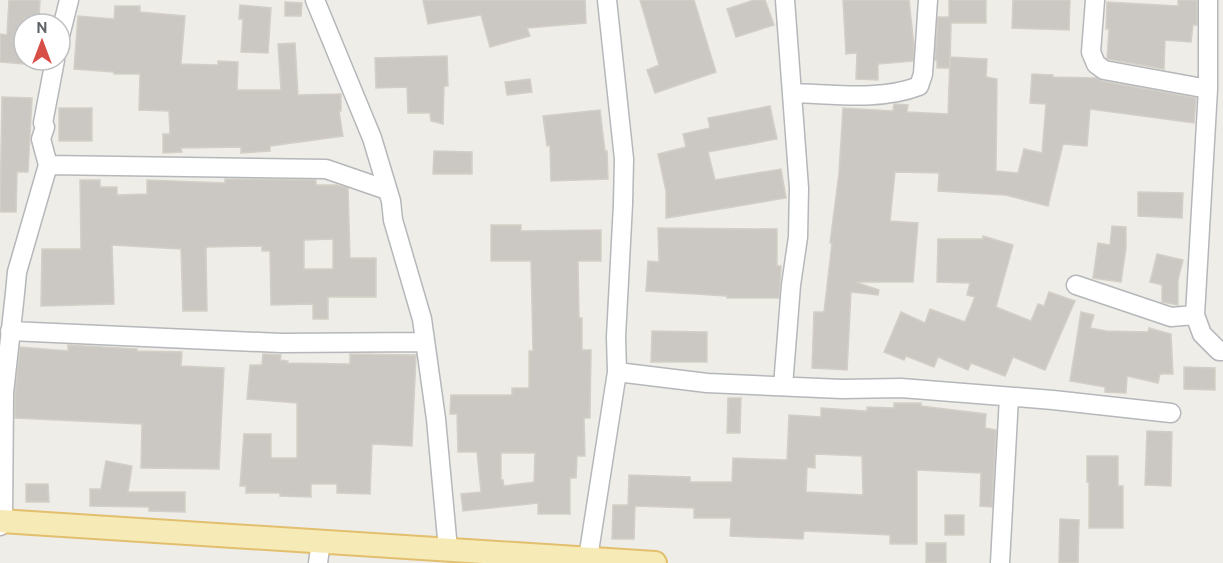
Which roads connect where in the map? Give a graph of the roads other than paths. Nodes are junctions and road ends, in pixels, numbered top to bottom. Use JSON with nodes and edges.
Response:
{"nodes":[{"id":1,"x":315,"y":0,"type":"edge"},
{"id":2,"x":607,"y":0,"type":"edge"},
{"id":3,"x":785,"y":0,"type":"edge"},
{"id":4,"x":928,"y":0,"type":"edge"},
{"id":5,"x":1095,"y":0,"type":"edge"},
{"id":6,"x":1208,"y":0,"type":"edge"},
{"id":7,"x":53,"y":72,"type":"edge"},
{"id":8,"x":1208,"y":89,"type":"junction"},
{"id":9,"x":793,"y":93,"type":"junction"},
{"id":10,"x":48,"y":165,"type":"junction"},
{"id":11,"x":387,"y":190,"type":"junction"},
{"id":12,"x":1076,"y":285,"type":"dead end"},
{"id":13,"x":7,"y":293,"type":"edge"},
{"id":14,"x":1195,"y":315,"type":"junction"},
{"id":15,"x":10,"y":331,"type":"junction"},
{"id":16,"x":425,"y":342,"type":"junction"},
{"id":17,"x":1223,"y":351,"type":"edge"},
{"id":18,"x":617,"y":372,"type":"junction"},
{"id":19,"x":783,"y":386,"type":"junction"},
{"id":20,"x":1009,"y":397,"type":"junction"},
{"id":21,"x":1171,"y":412,"type":"dead end"},
{"id":22,"x":1,"y":523,"type":"edge"},
{"id":23,"x":321,"y":540,"type":"junction"},
{"id":24,"x":448,"y":549,"type":"junction"},
{"id":25,"x":588,"y":558,"type":"junction"},
{"id":26,"x":318,"y":563,"type":"edge"},
{"id":27,"x":655,"y":563,"type":"edge"},
{"id":28,"x":1000,"y":563,"type":"edge"}],
"edges":[{"from":1,"to":11,"type":"street"},
{"from":2,"to":18,"type":"street"},
{"from":3,"to":9,"type":"street"},
{"from":4,"to":9,"type":"street"},
{"from":5,"to":8,"type":"street"},
{"from":6,"to":8,"type":"street"},
{"from":7,"to":10,"type":"street"},
{"from":8,"to":14,"type":"street"},
{"from":9,"to":19,"type":"street"},
{"from":10,"to":11,"type":"street"},
{"from":10,"to":13,"type":"street"},
{"from":11,"to":16,"type":"street"},
{"from":12,"to":14,"type":"street"},
{"from":13,"to":15,"type":"street"},
{"from":14,"to":17,"type":"street"},
{"from":15,"to":16,"type":"street"},
{"from":15,"to":22,"type":"street"},
{"from":16,"to":24,"type":"street"},
{"from":18,"to":19,"type":"street"},
{"from":18,"to":25,"type":"street"},
{"from":19,"to":20,"type":"street"},
{"from":20,"to":21,"type":"street"},
{"from":20,"to":28,"type":"street"},
{"from":22,"to":23,"type":"main road"},
{"from":23,"to":24,"type":"main road"},
{"from":23,"to":26,"type":"street"},
{"from":24,"to":25,"type":"main road"},
{"from":25,"to":27,"type":"main road"}]}
